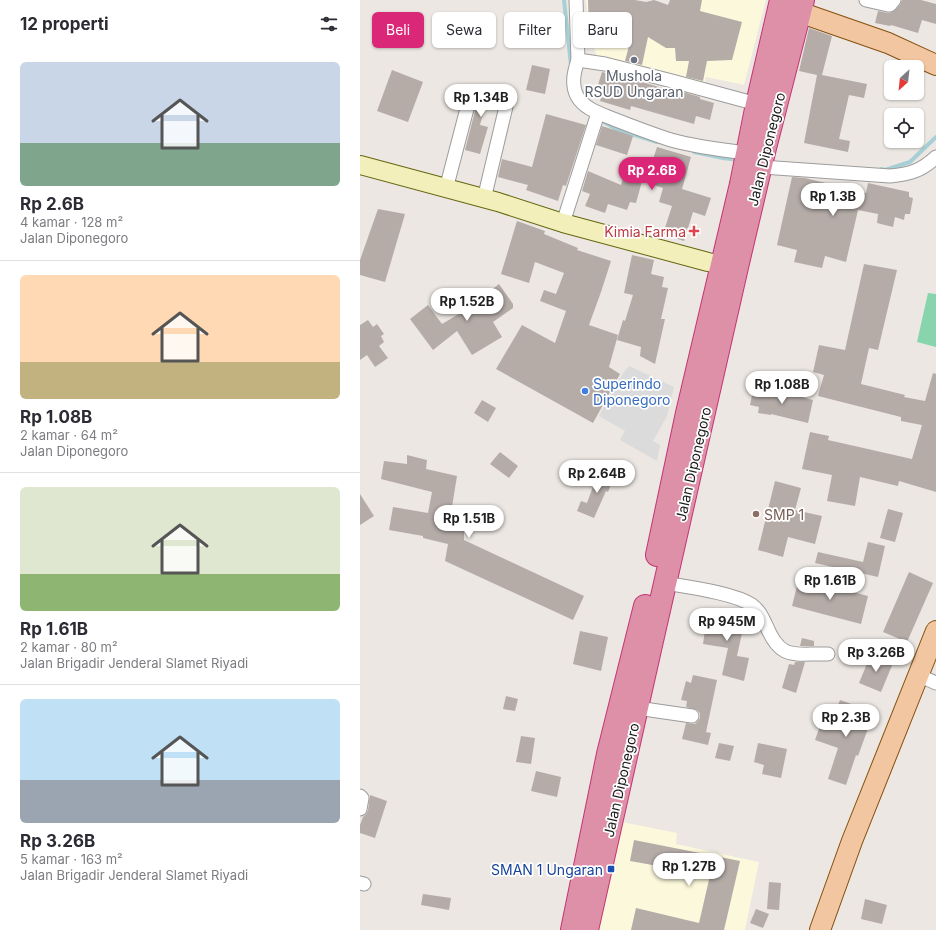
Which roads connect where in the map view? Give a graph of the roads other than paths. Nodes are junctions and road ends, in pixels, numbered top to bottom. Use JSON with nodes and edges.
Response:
{"nodes":[{"id":1,"x":576,"y":0,"type":"edge"},
{"id":2,"x":866,"y":0,"type":"edge"},
{"id":3,"x":894,"y":0,"type":"edge"},
{"id":4,"x":790,"y":5,"type":"edge"},
{"id":5,"x":578,"y":60,"type":"junction"},
{"id":6,"x":936,"y":65,"type":"edge"},
{"id":7,"x":509,"y":94,"type":"dead end"},
{"id":8,"x":469,"y":101,"type":"dead end"},
{"id":9,"x":757,"y":104,"type":"junction"},
{"id":10,"x":598,"y":113,"type":"junction"},
{"id":11,"x":936,"y":157,"type":"edge"},
{"id":12,"x":756,"y":158,"type":"junction"},
{"id":13,"x":360,"y":164,"type":"edge"},
{"id":14,"x":446,"y":189,"type":"junction"},
{"id":15,"x":484,"y":199,"type":"junction"},
{"id":16,"x":563,"y":223,"type":"junction"},
{"id":17,"x":730,"y":266,"type":"junction"},
{"id":18,"x":678,"y":491,"type":"junction"},
{"id":19,"x":665,"y":583,"type":"junction"},
{"id":20,"x":936,"y":631,"type":"edge"},
{"id":21,"x":828,"y":654,"type":"dead end"},
{"id":22,"x":918,"y":675,"type":"junction"},
{"id":23,"x":936,"y":683,"type":"edge"},
{"id":24,"x":637,"y":708,"type":"junction"},
{"id":25,"x":692,"y":716,"type":"dead end"},
{"id":26,"x":360,"y":796,"type":"edge"},
{"id":27,"x":360,"y":810,"type":"edge"},
{"id":28,"x":586,"y":899,"type":"junction"},
{"id":29,"x":572,"y":930,"type":"edge"},
{"id":30,"x":587,"y":930,"type":"edge"},
{"id":31,"x":820,"y":930,"type":"edge"}],
"edges":[{"from":1,"to":5,"type":"street"},
{"from":2,"to":3,"type":"street"},
{"from":4,"to":6,"type":"main road"},
{"from":4,"to":9,"type":"highway","name":"Jalan Diponegoro"},
{"from":4,"to":12,"type":"highway","name":"Jalan Diponegoro"},
{"from":5,"to":9,"type":"street"},
{"from":5,"to":10,"type":"street"},
{"from":7,"to":15,"type":"street"},
{"from":8,"to":14,"type":"street"},
{"from":9,"to":12,"type":"highway","name":"Jalan Diponegoro"},
{"from":10,"to":12,"type":"street"},
{"from":10,"to":16,"type":"street"},
{"from":11,"to":12,"type":"street"},
{"from":12,"to":17,"type":"highway","name":"Jalan Diponegoro"},
{"from":13,"to":14,"type":"main road"},
{"from":14,"to":15,"type":"main road"},
{"from":15,"to":16,"type":"main road"},
{"from":16,"to":17,"type":"main road"},
{"from":17,"to":18,"type":"highway","name":"Jalan Diponegoro"},
{"from":18,"to":19,"type":"highway","name":"Jalan Diponegoro"},
{"from":18,"to":28,"type":"highway","name":"Jalan Diponegoro"},
{"from":19,"to":21,"type":"street"},
{"from":19,"to":24,"type":"highway","name":"Jalan Diponegoro"},
{"from":20,"to":22,"type":"main road"},
{"from":22,"to":23,"type":"street"},
{"from":22,"to":31,"type":"main road"},
{"from":24,"to":25,"type":"street"},
{"from":24,"to":28,"type":"highway","name":"Jalan Diponegoro"},
{"from":26,"to":27,"type":"street"},
{"from":28,"to":29,"type":"highway","name":"Jalan Diponegoro"},
{"from":28,"to":30,"type":"highway","name":"Jalan Diponegoro"}]}
